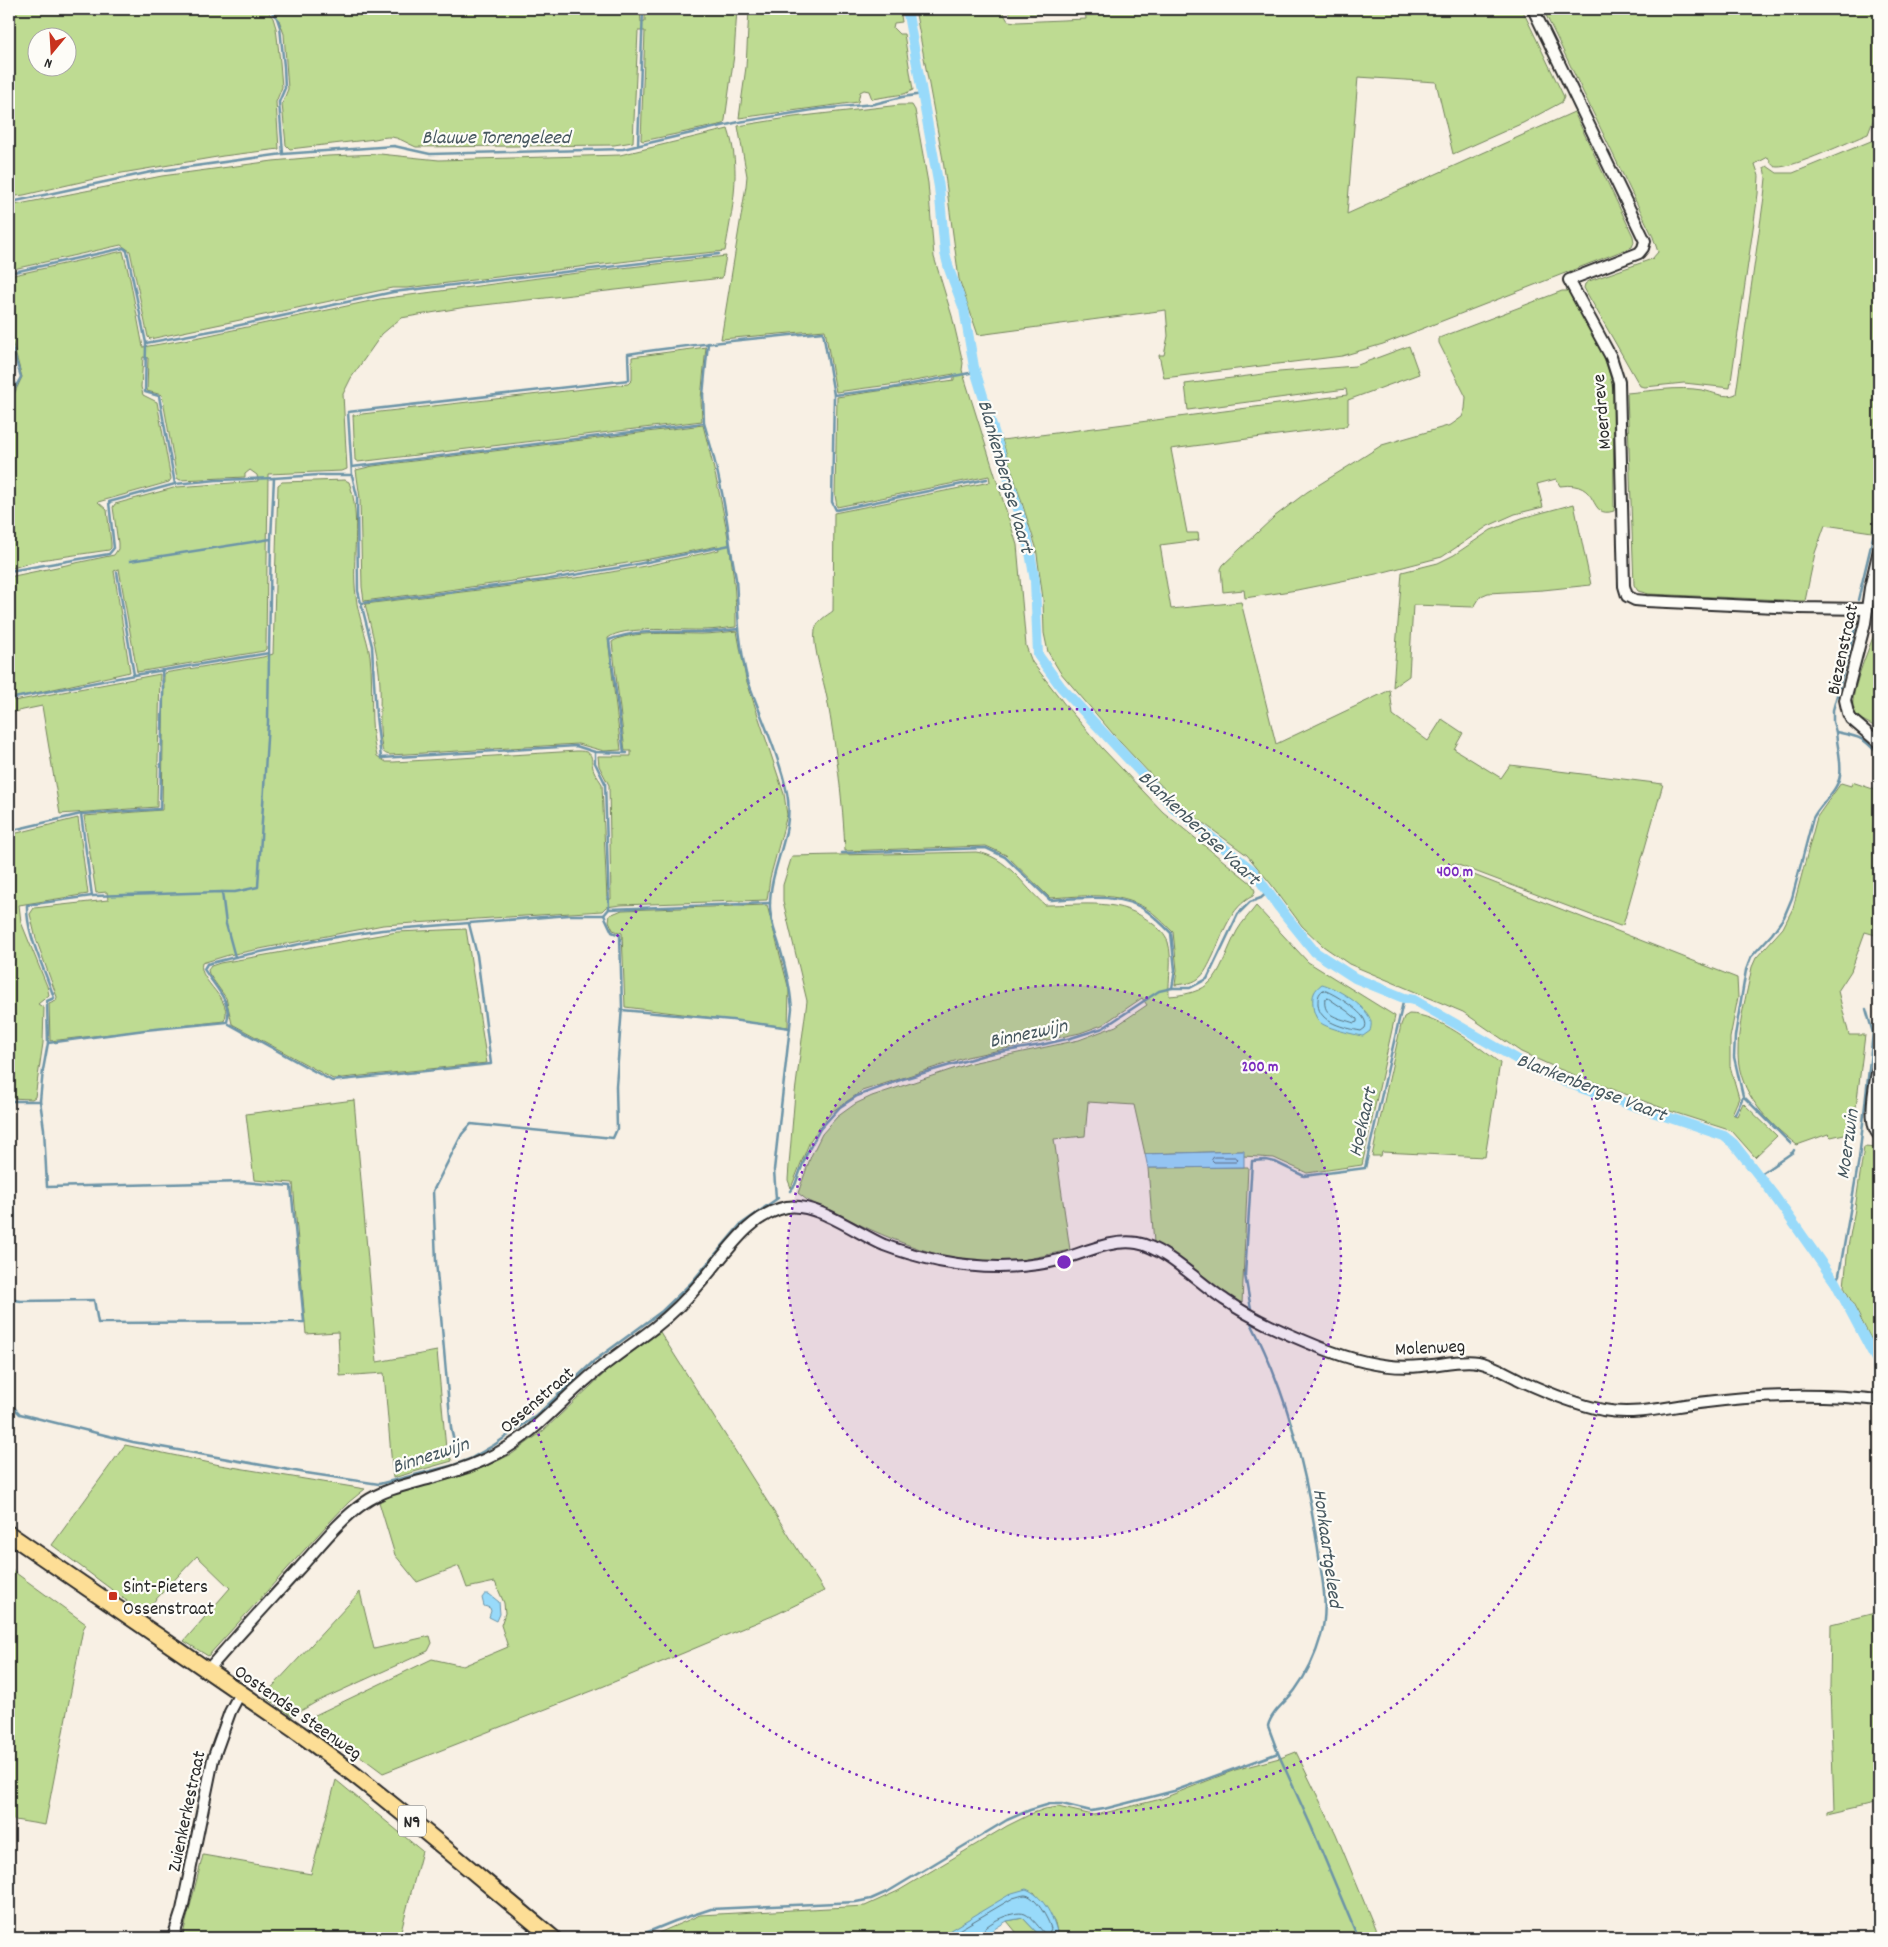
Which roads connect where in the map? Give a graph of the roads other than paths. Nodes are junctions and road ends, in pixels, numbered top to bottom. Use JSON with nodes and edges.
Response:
{"nodes":[{"id":1,"x":1533,"y":9,"type":"edge"},
{"id":2,"x":1879,"y":550,"type":"edge"},
{"id":3,"x":1867,"y":609,"type":"junction"},
{"id":4,"x":1879,"y":743,"type":"edge"},
{"id":5,"x":1879,"y":1062,"type":"edge"},
{"id":6,"x":1879,"y":1135,"type":"edge"},
{"id":7,"x":786,"y":1207,"type":"joint"},
{"id":8,"x":1879,"y":1400,"type":"edge"},
{"id":9,"x":9,"y":1534,"type":"edge"},
{"id":10,"x":207,"y":1671,"type":"junction"},
{"id":11,"x":240,"y":1693,"type":"junction"},
{"id":12,"x":173,"y":1938,"type":"edge"},
{"id":13,"x":552,"y":1938,"type":"edge"}],
"edges":[{"from":1,"to":3,"type":"street","name":"Moerdreve"},
{"from":2,"to":3,"type":"street","name":"Biezenstraat"},
{"from":3,"to":4,"type":"street","name":"Biezenstraat"},
{"from":5,"to":6,"type":"street"},
{"from":7,"to":8,"type":"street","name":"Molenweg"},
{"from":7,"to":10,"type":"street","name":"Ossenstraat"},
{"from":9,"to":10,"type":"main road","name":"Oostendse Steenweg","number":"N9"},
{"from":10,"to":11,"type":"main road","name":"Oostendse Steenweg","number":"N9"},
{"from":11,"to":12,"type":"street","name":"Zuienkerkestraat"},
{"from":11,"to":13,"type":"main road","name":"Oostendse Steenweg","number":"N9"}]}
